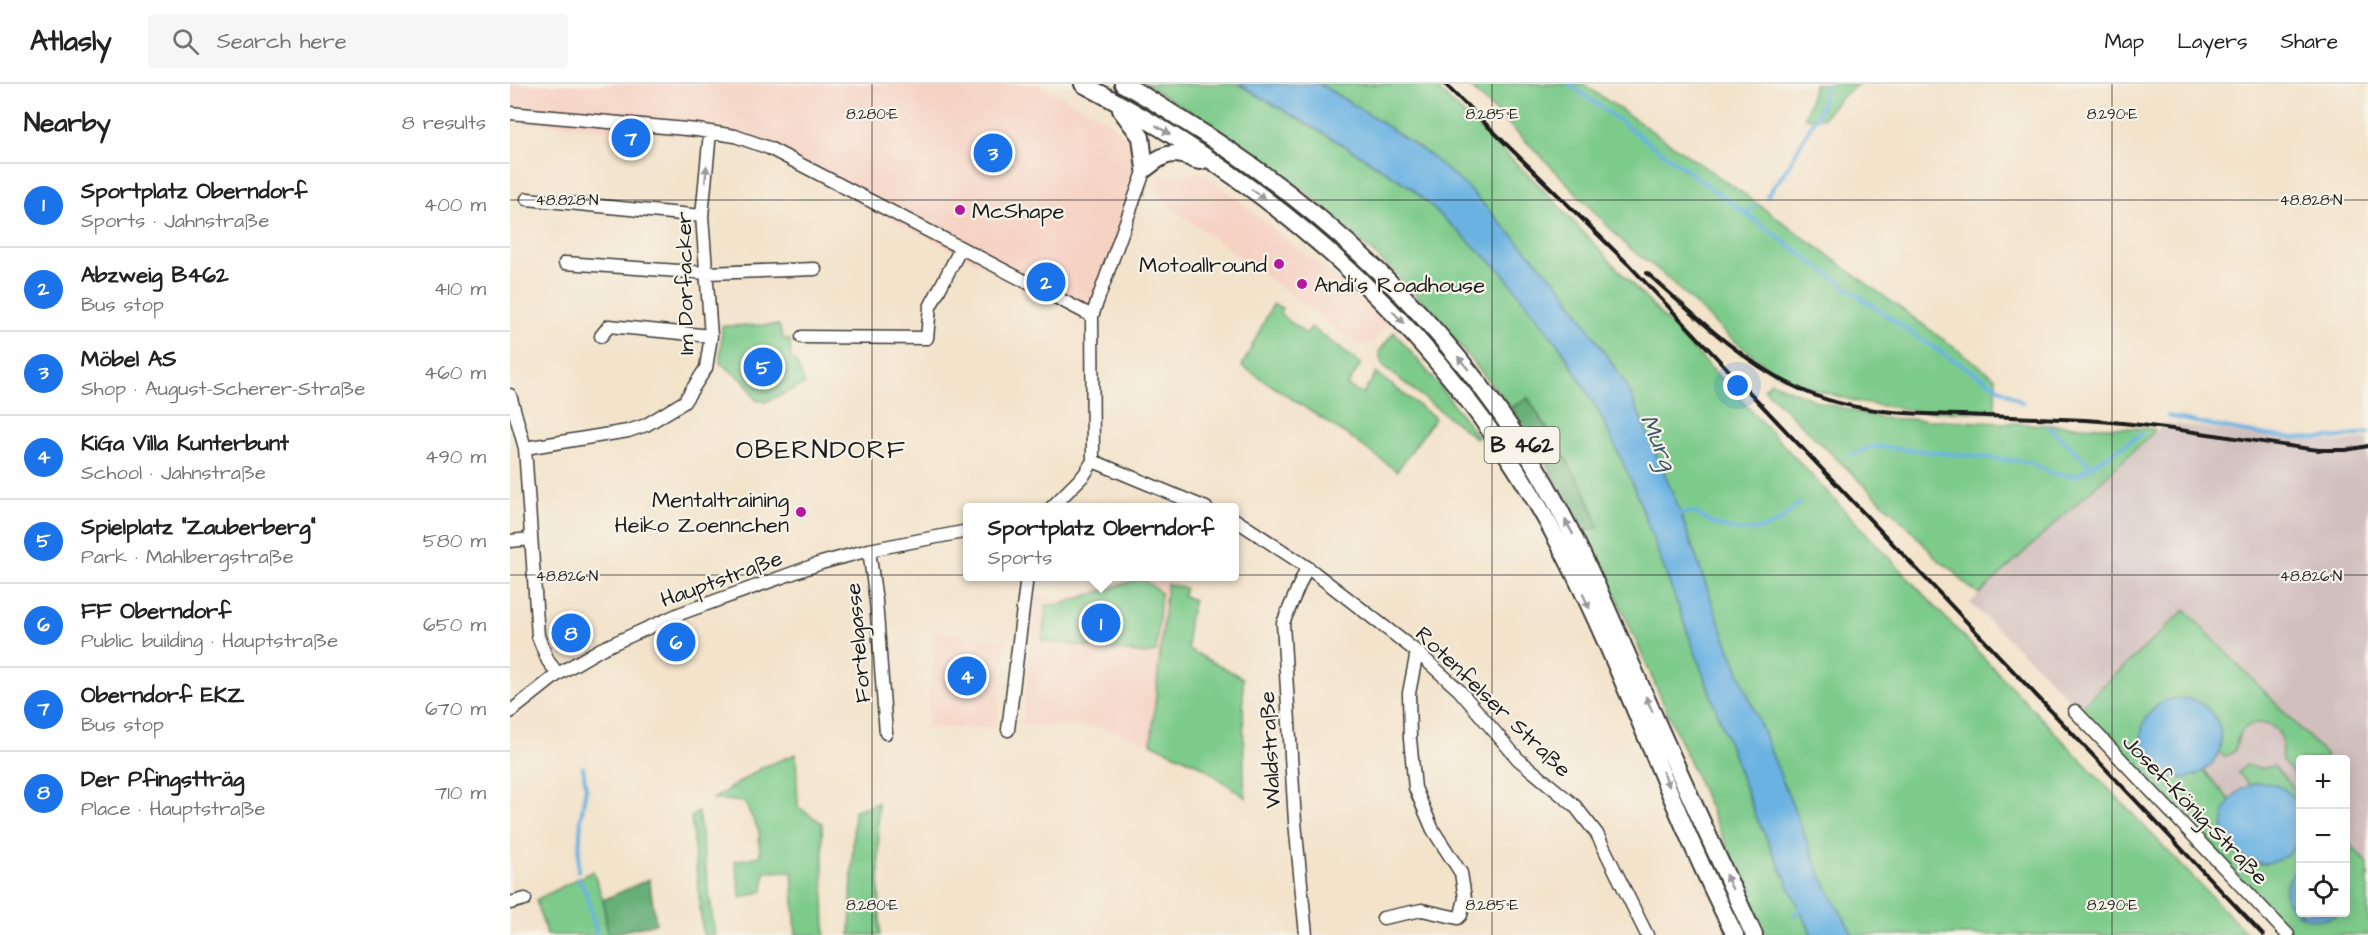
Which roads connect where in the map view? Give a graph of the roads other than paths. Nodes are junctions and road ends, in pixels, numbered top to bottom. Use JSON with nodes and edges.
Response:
{"nodes":[{"id":1,"x":1083,"y":84,"type":"edge"},
{"id":2,"x":1123,"y":84,"type":"edge"},
{"id":3,"x":1116,"y":101,"type":"junction"},
{"id":4,"x":510,"y":113,"type":"edge"},
{"id":5,"x":710,"y":132,"type":"junction"},
{"id":6,"x":1210,"y":159,"type":"junction"},
{"id":7,"x":1145,"y":169,"type":"junction"},
{"id":8,"x":527,"y":199,"type":"dead end"},
{"id":9,"x":702,"y":216,"type":"junction"},
{"id":10,"x":961,"y":248,"type":"junction"},
{"id":11,"x":566,"y":263,"type":"dead end"},
{"id":12,"x":815,"y":269,"type":"dead end"},
{"id":13,"x":707,"y":273,"type":"junction"},
{"id":14,"x":1092,"y":316,"type":"junction"},
{"id":15,"x":601,"y":336,"type":"dead end"},
{"id":16,"x":711,"y":336,"type":"junction"},
{"id":17,"x":802,"y":337,"type":"dead end"},
{"id":18,"x":510,"y":395,"type":"edge"},
{"id":19,"x":525,"y":448,"type":"junction"},
{"id":20,"x":1093,"y":461,"type":"junction"},
{"id":21,"x":1055,"y":503,"type":"edge"},
{"id":22,"x":1196,"y":503,"type":"edge"},
{"id":23,"x":1239,"y":522,"type":"edge"},
{"id":24,"x":963,"y":532,"type":"edge"},
{"id":25,"x":531,"y":539,"type":"junction"},
{"id":26,"x":510,"y":541,"type":"edge"},
{"id":27,"x":869,"y":550,"type":"junction"},
{"id":28,"x":1307,"y":567,"type":"junction"},
{"id":29,"x":1026,"y":581,"type":"edge"},
{"id":30,"x":1418,"y":652,"type":"junction"},
{"id":31,"x":558,"y":674,"type":"junction"},
{"id":32,"x":2075,"y":711,"type":"dead end"},
{"id":33,"x":510,"y":712,"type":"edge"},
{"id":34,"x":1008,"y":730,"type":"dead end"},
{"id":35,"x":886,"y":733,"type":"dead end"},
{"id":36,"x":525,"y":898,"type":"dead end"},
{"id":37,"x":510,"y":903,"type":"edge"},
{"id":38,"x":1383,"y":918,"type":"dead end"},
{"id":39,"x":1306,"y":935,"type":"edge"},
{"id":40,"x":1647,"y":935,"type":"edge"},
{"id":41,"x":1736,"y":935,"type":"edge"},
{"id":42,"x":1754,"y":935,"type":"edge"},
{"id":43,"x":2288,"y":935,"type":"edge"}],
"edges":[{"from":1,"to":3,"type":"highway","number":"B 462"},
{"from":42,"to":2,"type":"highway","number":"B 462","one_way":true},
{"from":3,"to":6,"type":"highway","number":"B 462","one_way":true},
{"from":3,"to":7,"type":"highway"},
{"from":4,"to":5,"type":"street"},
{"from":9,"to":5,"type":"street","name":"Im Dorfacker","one_way":true},
{"from":5,"to":10,"type":"street"},
{"from":6,"to":7,"type":"highway"},
{"from":6,"to":41,"type":"highway","number":"B 462","one_way":true},
{"from":7,"to":14,"type":"street"},
{"from":8,"to":9,"type":"street"},
{"from":9,"to":13,"type":"street","name":"Im Dorfacker"},
{"from":10,"to":14,"type":"street"},
{"from":10,"to":17,"type":"street"},
{"from":11,"to":13,"type":"street"},
{"from":12,"to":13,"type":"street"},
{"from":13,"to":16,"type":"street","name":"Im Dorfacker"},
{"from":14,"to":20,"type":"street"},
{"from":15,"to":16,"type":"street"},
{"from":16,"to":19,"type":"street","name":"Im Dorfacker"},
{"from":18,"to":19,"type":"street"},
{"from":19,"to":25,"type":"street"},
{"from":20,"to":21,"type":"street"},
{"from":20,"to":22,"type":"street"},
{"from":23,"to":28,"type":"street","name":"Rotenfelser Straße"},
{"from":24,"to":27,"type":"street","name":"Hauptstraße"},
{"from":25,"to":26,"type":"street"},
{"from":25,"to":31,"type":"street"},
{"from":27,"to":31,"type":"street","name":"Hauptstraße"},
{"from":27,"to":35,"type":"street","name":"Fortelgasse"},
{"from":28,"to":30,"type":"street","name":"Rotenfelser Straße"},
{"from":28,"to":39,"type":"street","name":"Waldstraße"},
{"from":29,"to":34,"type":"street"},
{"from":30,"to":38,"type":"street"},
{"from":30,"to":40,"type":"street","name":"Rotenfelser Straße"},
{"from":31,"to":33,"type":"street","name":"Hauptstraße"},
{"from":32,"to":43,"type":"street","name":"Josef-König-Straße"},
{"from":36,"to":37,"type":"street"}]}
